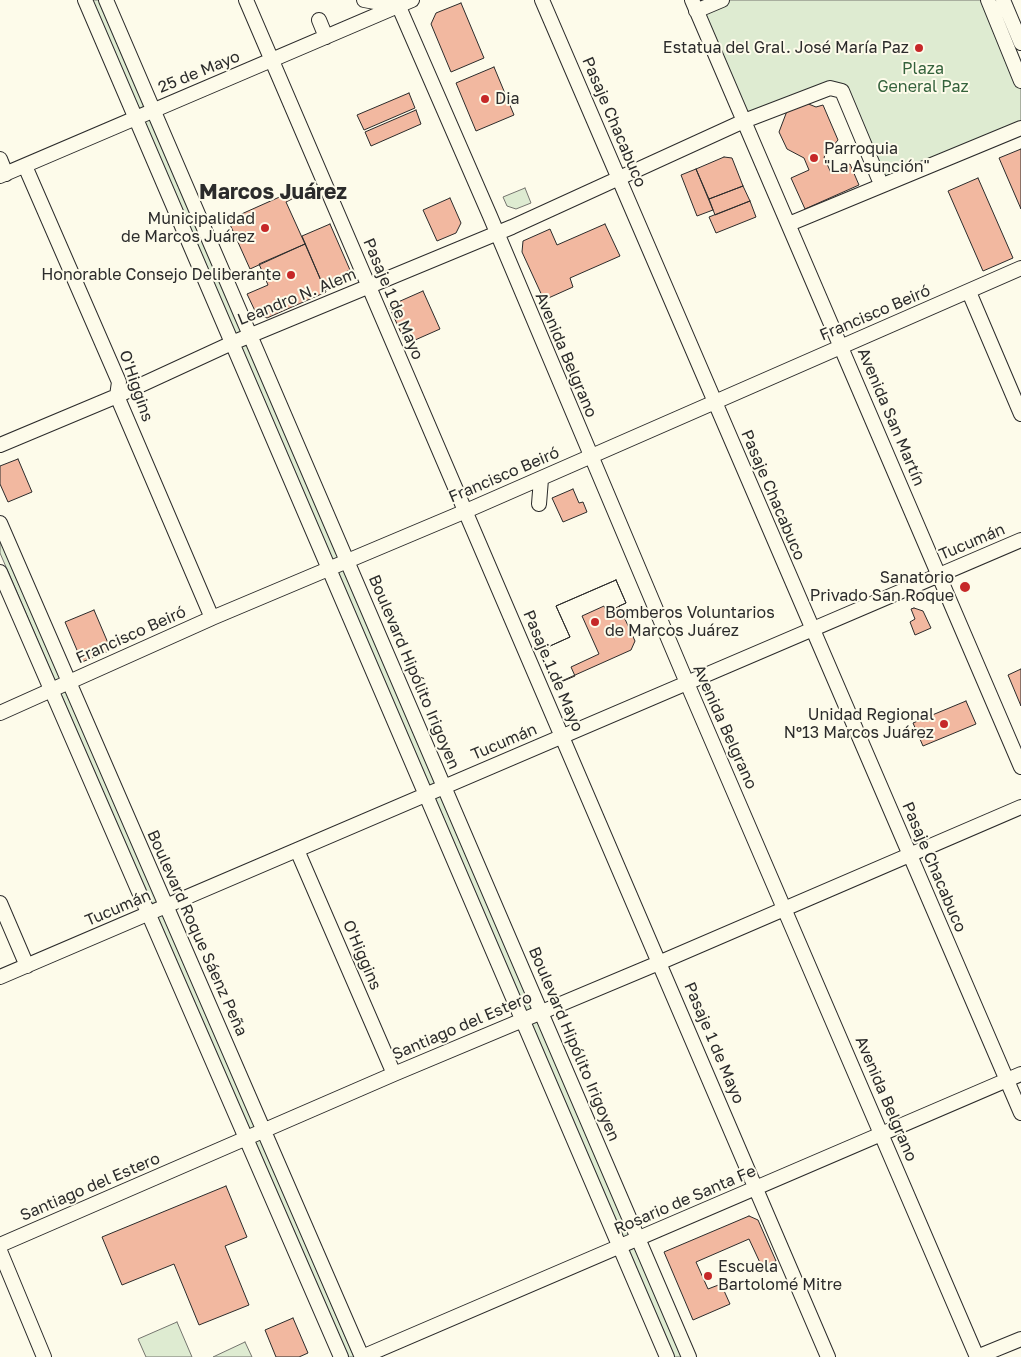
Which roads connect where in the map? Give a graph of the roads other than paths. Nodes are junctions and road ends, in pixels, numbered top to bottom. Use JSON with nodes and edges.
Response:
{"nodes":[{"id":1,"x":84,"y":0,"type":"edge"},
{"id":2,"x":106,"y":0,"type":"edge"},
{"id":3,"x":246,"y":0,"type":"edge"},
{"id":4,"x":364,"y":0,"type":"edge"},
{"id":5,"x":412,"y":0,"type":"edge"},
{"id":6,"x":542,"y":0,"type":"edge"},
{"id":7,"x":722,"y":0,"type":"edge"},
{"id":8,"x":988,"y":0,"type":"edge"},
{"id":9,"x":1003,"y":0,"type":"edge"},
{"id":10,"x":397,"y":3,"type":"edge"},
{"id":11,"x":694,"y":5,"type":"edge"},
{"id":12,"x":319,"y":20,"type":"dead end"},
{"id":13,"x":326,"y":37,"type":"junction"},
{"id":14,"x":1021,"y":43,"type":"edge"},
{"id":15,"x":272,"y":61,"type":"junction"},
{"id":16,"x":1021,"y":80,"type":"edge"},
{"id":17,"x":153,"y":110,"type":"junction"},
{"id":18,"x":135,"y":118,"type":"junction"},
{"id":19,"x":744,"y":121,"type":"junction"},
{"id":20,"x":1021,"y":128,"type":"edge"},
{"id":21,"x":0,"y":159,"type":"edge"},
{"id":22,"x":25,"y":166,"type":"junction"},
{"id":23,"x":3,"y":175,"type":"edge"},
{"id":24,"x":620,"y":179,"type":"junction"},
{"id":25,"x":881,"y":184,"type":"junction"},
{"id":26,"x":788,"y":224,"type":"junction"},
{"id":27,"x":497,"y":233,"type":"junction"},
{"id":28,"x":1021,"y":268,"type":"edge"},
{"id":29,"x":369,"y":286,"type":"junction"},
{"id":30,"x":969,"y":292,"type":"junction"},
{"id":31,"x":251,"y":335,"type":"junction"},
{"id":32,"x":232,"y":343,"type":"junction"},
{"id":33,"x":841,"y":346,"type":"junction"},
{"id":34,"x":117,"y":396,"type":"junction"},
{"id":35,"x":715,"y":402,"type":"junction"},
{"id":36,"x":1021,"y":414,"type":"edge"},
{"id":37,"x":0,"y":445,"type":"edge"},
{"id":38,"x":590,"y":457,"type":"junction"},
{"id":39,"x":541,"y":479,"type":"junction"},
{"id":40,"x":539,"y":504,"type":"dead end"},
{"id":41,"x":466,"y":511,"type":"junction"},
{"id":42,"x":0,"y":523,"type":"edge"},
{"id":43,"x":1021,"y":540,"type":"edge"},
{"id":44,"x":347,"y":560,"type":"junction"},
{"id":45,"x":328,"y":569,"type":"junction"},
{"id":46,"x":0,"y":572,"type":"edge"},
{"id":47,"x":940,"y":574,"type":"junction"},
{"id":48,"x":212,"y":618,"type":"junction"},
{"id":49,"x":812,"y":629,"type":"junction"},
{"id":50,"x":68,"y":683,"type":"junction"},
{"id":51,"x":686,"y":683,"type":"junction"},
{"id":52,"x":52,"y":689,"type":"junction"},
{"id":53,"x":0,"y":713,"type":"edge"},
{"id":54,"x":562,"y":736,"type":"junction"},
{"id":55,"x":1021,"y":766,"type":"edge"},
{"id":56,"x":444,"y":787,"type":"junction"},
{"id":57,"x":427,"y":794,"type":"junction"},
{"id":58,"x":1021,"y":807,"type":"edge"},
{"id":59,"x":297,"y":850,"type":"junction"},
{"id":60,"x":910,"y":853,"type":"junction"},
{"id":61,"x":0,"y":903,"type":"edge"},
{"id":62,"x":167,"y":906,"type":"junction"},
{"id":63,"x":785,"y":907,"type":"junction"},
{"id":64,"x":148,"y":914,"type":"junction"},
{"id":65,"x":660,"y":962,"type":"junction"},
{"id":66,"x":26,"y":966,"type":"junction"},
{"id":67,"x":0,"y":977,"type":"edge"},
{"id":68,"x":541,"y":1012,"type":"junction"},
{"id":69,"x":523,"y":1019,"type":"junction"},
{"id":70,"x":394,"y":1074,"type":"junction"},
{"id":71,"x":1021,"y":1074,"type":"edge"},
{"id":72,"x":1007,"y":1080,"type":"junction"},
{"id":73,"x":1021,"y":1113,"type":"edge"},
{"id":74,"x":264,"y":1130,"type":"junction"},
{"id":75,"x":881,"y":1134,"type":"junction"},
{"id":76,"x":246,"y":1139,"type":"junction"},
{"id":77,"x":756,"y":1188,"type":"junction"},
{"id":78,"x":639,"y":1238,"type":"junction"},
{"id":79,"x":0,"y":1245,"type":"edge"},
{"id":80,"x":620,"y":1246,"type":"junction"},
{"id":81,"x":0,"y":1251,"type":"edge"},
{"id":82,"x":1021,"y":1339,"type":"edge"},
{"id":83,"x":44,"y":1357,"type":"edge"},
{"id":84,"x":340,"y":1357,"type":"edge"},
{"id":85,"x":362,"y":1357,"type":"edge"},
{"id":86,"x":667,"y":1357,"type":"edge"},
{"id":87,"x":690,"y":1357,"type":"edge"},
{"id":88,"x":828,"y":1357,"type":"edge"},
{"id":89,"x":977,"y":1357,"type":"edge"}],
"edges":[{"from":1,"to":18,"type":"street"},
{"from":2,"to":17,"type":"street","name":"Boulevard Hipólito Irigoyen"},
{"from":3,"to":15,"type":"street","name":"Pasaje 1 de Mayo"},
{"from":4,"to":10,"type":"street"},
{"from":5,"to":10,"type":"street","name":"25 de Mayo"},
{"from":6,"to":24,"type":"street","name":"Pasaje Chacabuco"},
{"from":7,"to":11,"type":"street"},
{"from":8,"to":16,"type":"street"},
{"from":9,"to":14,"type":"street"},
{"from":10,"to":13,"type":"street","name":"25 de Mayo"},
{"from":10,"to":27,"type":"street","name":"Avenida Belgrano"},
{"from":11,"to":19,"type":"street","name":"Avenida San Martín"},
{"from":12,"to":13,"type":"street"},
{"from":13,"to":15,"type":"street","name":"25 de Mayo"},
{"from":15,"to":17,"type":"street","name":"25 de Mayo"},
{"from":15,"to":29,"type":"street","name":"Pasaje 1 de Mayo"},
{"from":17,"to":18,"type":"street","name":"25 de Mayo"},
{"from":17,"to":31,"type":"street","name":"Boulevard Hipólito Irigoyen"},
{"from":18,"to":22,"type":"street","name":"25 de Mayo"},
{"from":18,"to":32,"type":"street"},
{"from":19,"to":24,"type":"street","name":"Leandro N. Alem"},
{"from":19,"to":25,"type":"street","name":"Leandro N. Alem"},
{"from":19,"to":26,"type":"street","name":"Avenida San Martín"},
{"from":20,"to":25,"type":"street"},
{"from":21,"to":23,"type":"street"},
{"from":22,"to":23,"type":"street","name":"25 de Mayo"},
{"from":22,"to":34,"type":"street","name":"O'Higgins"},
{"from":24,"to":27,"type":"street","name":"Leandro N. Alem"},
{"from":24,"to":35,"type":"street","name":"Pasaje Chacabuco"},
{"from":25,"to":26,"type":"street"},
{"from":26,"to":33,"type":"street","name":"Avenida San Martín"},
{"from":27,"to":29,"type":"street","name":"Leandro N. Alem"},
{"from":27,"to":38,"type":"street","name":"Avenida Belgrano"},
{"from":28,"to":30,"type":"street","name":"Francisco Beiró"},
{"from":29,"to":31,"type":"street","name":"Leandro N. Alem"},
{"from":29,"to":41,"type":"street","name":"Pasaje 1 de Mayo"},
{"from":30,"to":33,"type":"street","name":"Francisco Beiró"},
{"from":30,"to":36,"type":"street"},
{"from":31,"to":32,"type":"street","name":"Leandro N. Alem"},
{"from":31,"to":44,"type":"street","name":"Boulevard Hipólito Irigoyen"},
{"from":32,"to":34,"type":"street","name":"Leandro N. Alem"},
{"from":32,"to":45,"type":"street"},
{"from":33,"to":35,"type":"street","name":"Francisco Beiró"},
{"from":33,"to":47,"type":"street","name":"Avenida San Martín"},
{"from":34,"to":37,"type":"street","name":"Leandro N. Alem"},
{"from":34,"to":48,"type":"street","name":"O'Higgins"},
{"from":35,"to":38,"type":"street","name":"Francisco Beiró"},
{"from":35,"to":49,"type":"street","name":"Pasaje Chacabuco"},
{"from":38,"to":39,"type":"street","name":"Francisco Beiró"},
{"from":38,"to":51,"type":"street","name":"Avenida Belgrano"},
{"from":39,"to":40,"type":"street"},
{"from":39,"to":41,"type":"street","name":"Francisco Beiró"},
{"from":41,"to":44,"type":"street","name":"Francisco Beiró"},
{"from":41,"to":54,"type":"street","name":"Pasaje 1 de Mayo"},
{"from":42,"to":50,"type":"street","name":"Boulevard Roque Sáenz Peña"},
{"from":43,"to":47,"type":"street","name":"Tucumán"},
{"from":44,"to":45,"type":"street","name":"Francisco Beiró"},
{"from":44,"to":56,"type":"street","name":"Boulevard Hipólito Irigoyen"},
{"from":45,"to":48,"type":"street","name":"Francisco Beiró"},
{"from":45,"to":57,"type":"street"},
{"from":46,"to":52,"type":"street"},
{"from":47,"to":49,"type":"street","name":"Tucumán"},
{"from":47,"to":55,"type":"street","name":"Avenida San Martín"},
{"from":48,"to":50,"type":"street","name":"Francisco Beiró"},
{"from":49,"to":51,"type":"street","name":"Tucumán"},
{"from":49,"to":60,"type":"street","name":"Pasaje Chacabuco"},
{"from":50,"to":52,"type":"street","name":"Francisco Beiró"},
{"from":50,"to":62,"type":"street","name":"Boulevard Roque Sáenz Peña"},
{"from":51,"to":54,"type":"street","name":"Tucumán"},
{"from":51,"to":63,"type":"street","name":"Avenida Belgrano"},
{"from":52,"to":53,"type":"street","name":"Francisco Beiró"},
{"from":52,"to":64,"type":"street"},
{"from":54,"to":56,"type":"street","name":"Tucumán"},
{"from":54,"to":65,"type":"street","name":"Pasaje 1 de Mayo"},
{"from":56,"to":57,"type":"street","name":"Tucumán"},
{"from":56,"to":68,"type":"street","name":"Boulevard Hipólito Irigoyen"},
{"from":57,"to":59,"type":"street","name":"Tucumán"},
{"from":57,"to":69,"type":"street"},
{"from":58,"to":60,"type":"street","name":"Santiago del Estero"},
{"from":59,"to":62,"type":"street","name":"Tucumán"},
{"from":59,"to":70,"type":"street","name":"O'Higgins"},
{"from":60,"to":63,"type":"street","name":"Santiago del Estero"},
{"from":60,"to":72,"type":"street","name":"Pasaje Chacabuco"},
{"from":61,"to":66,"type":"street"},
{"from":62,"to":64,"type":"street","name":"Tucumán"},
{"from":62,"to":74,"type":"street","name":"Boulevard Roque Sáenz Peña"},
{"from":63,"to":65,"type":"street","name":"Santiago del Estero"},
{"from":63,"to":75,"type":"street","name":"Avenida Belgrano"},
{"from":64,"to":66,"type":"street","name":"Tucumán"},
{"from":64,"to":76,"type":"street"},
{"from":65,"to":68,"type":"street","name":"Santiago del Estero"},
{"from":65,"to":77,"type":"street","name":"Pasaje 1 de Mayo"},
{"from":66,"to":67,"type":"street","name":"Tucumán"},
{"from":68,"to":69,"type":"street","name":"Santiago del Estero"},
{"from":68,"to":78,"type":"street","name":"Boulevard Hipólito Irigoyen"},
{"from":69,"to":70,"type":"street","name":"Santiago del Estero"},
{"from":69,"to":80,"type":"street"},
{"from":70,"to":74,"type":"street","name":"Santiago del Estero"},
{"from":71,"to":72,"type":"street","name":"Rosario de Santa Fe"},
{"from":72,"to":73,"type":"street","name":"Pasaje Chacabuco"},
{"from":72,"to":75,"type":"street","name":"Rosario de Santa Fe"},
{"from":74,"to":76,"type":"street","name":"Santiago del Estero"},
{"from":74,"to":85,"type":"street","name":"Boulevard Roque Sáenz Peña"},
{"from":75,"to":77,"type":"street","name":"Rosario de Santa Fe"},
{"from":75,"to":89,"type":"street","name":"Avenida Belgrano"},
{"from":76,"to":79,"type":"street","name":"Santiago del Estero"},
{"from":76,"to":84,"type":"street"},
{"from":77,"to":78,"type":"street","name":"Rosario de Santa Fe"},
{"from":77,"to":88,"type":"street","name":"Pasaje 1 de Mayo"},
{"from":78,"to":80,"type":"street","name":"Rosario de Santa Fe"},
{"from":78,"to":87,"type":"street","name":"Boulevard Hipólito Irigoyen"},
{"from":80,"to":85,"type":"street","name":"Rosario de Santa Fe"},
{"from":80,"to":86,"type":"street"},
{"from":81,"to":83,"type":"street"},
{"from":82,"to":89,"type":"street"}]}
